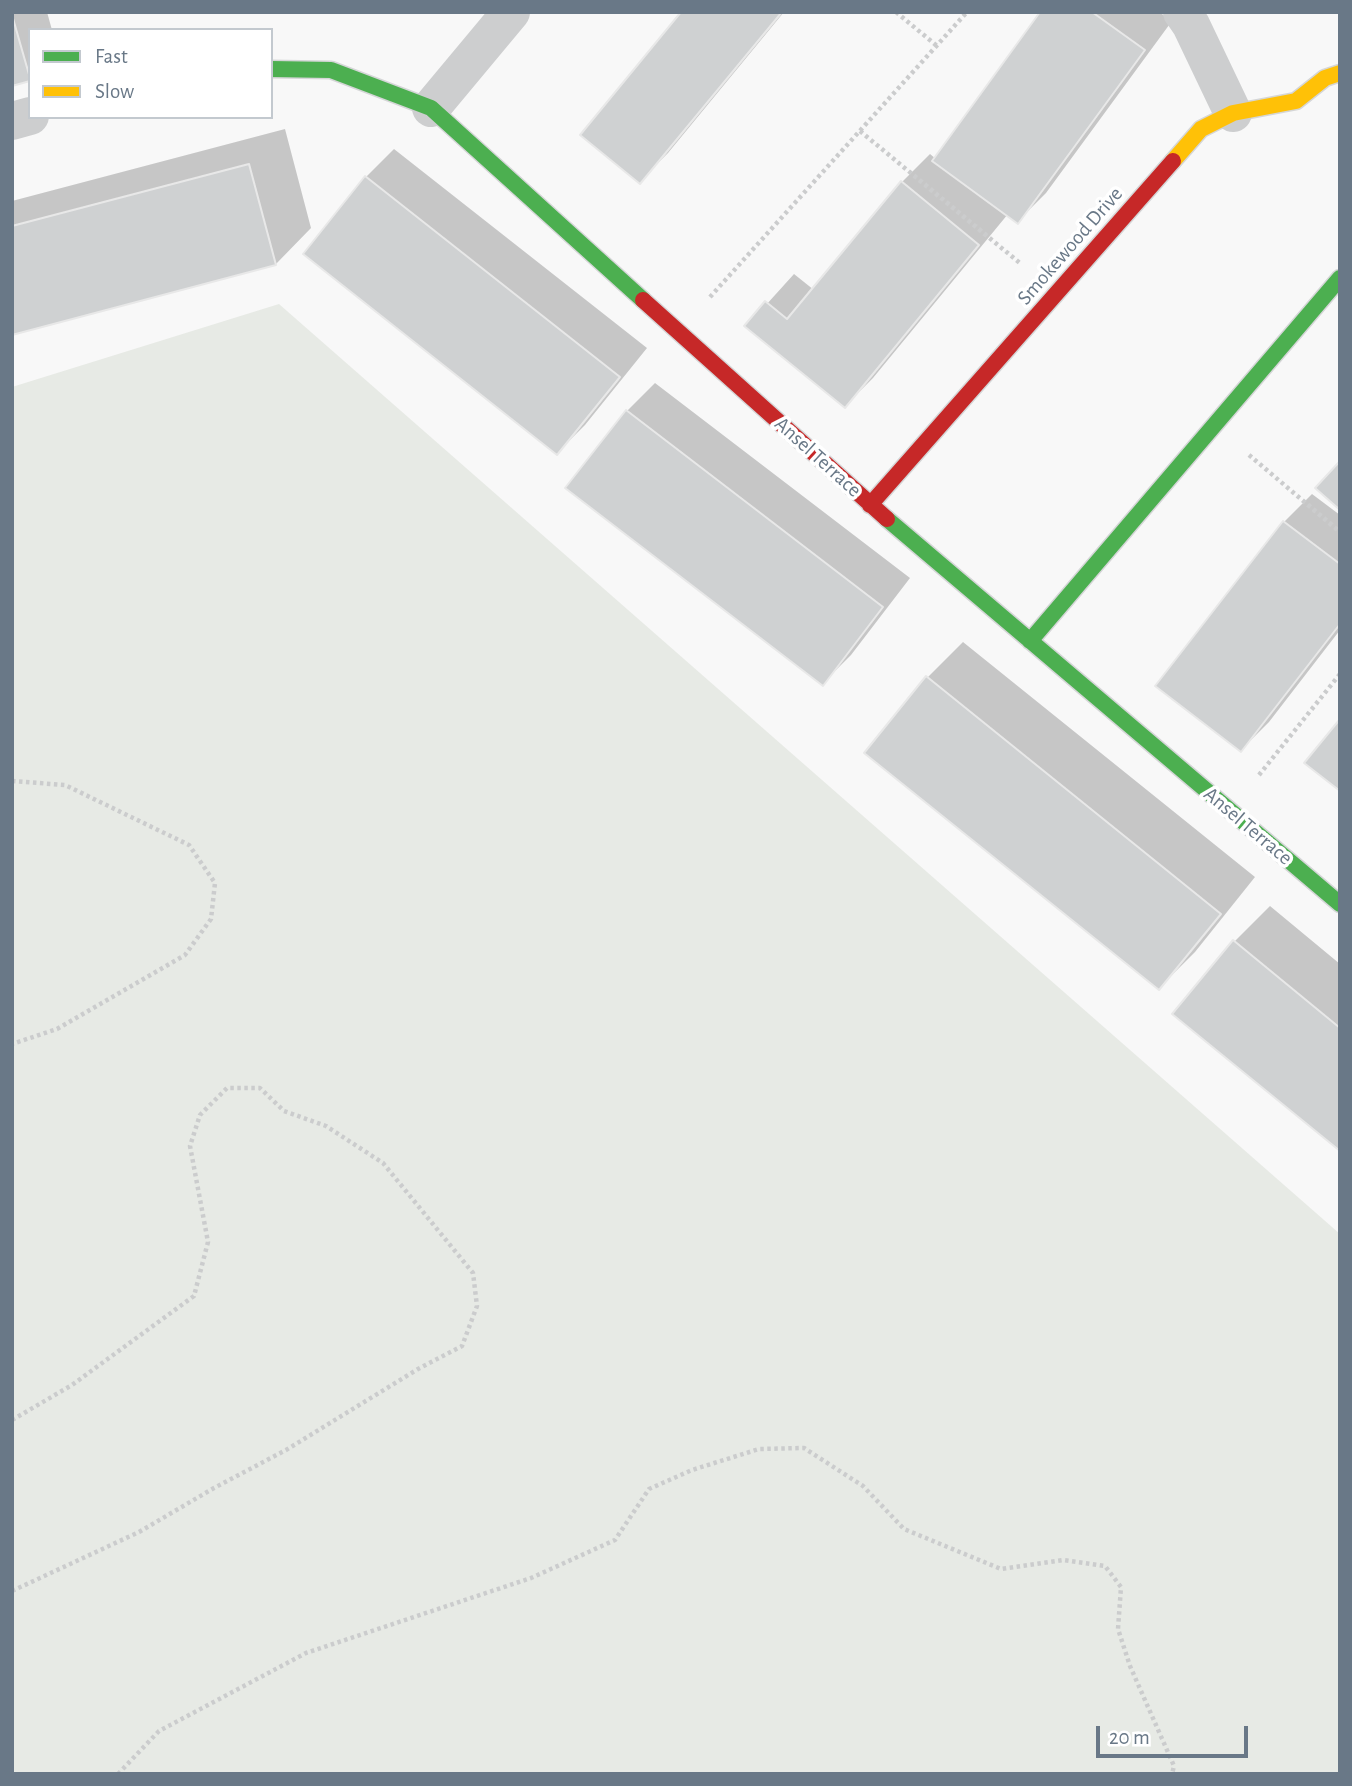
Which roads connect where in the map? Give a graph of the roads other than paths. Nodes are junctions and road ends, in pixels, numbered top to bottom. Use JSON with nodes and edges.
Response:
{"nodes":[{"id":1,"x":511,"y":12,"type":"edge"},
{"id":2,"x":1182,"y":12,"type":"edge"},
{"id":3,"x":273,"y":69,"type":"edge"},
{"id":4,"x":1340,"y":73,"type":"edge"},
{"id":5,"x":431,"y":108,"type":"junction"},
{"id":6,"x":1233,"y":113,"type":"junction"},
{"id":7,"x":1340,"y":278,"type":"edge"},
{"id":8,"x":870,"y":505,"type":"junction"},
{"id":9,"x":1030,"y":641,"type":"junction"},
{"id":10,"x":1340,"y":904,"type":"edge"}],
"edges":[{"from":1,"to":5,"type":"street"},
{"from":2,"to":6,"type":"street"},
{"from":3,"to":5,"type":"street","name":"Ansel Terrace"},
{"from":4,"to":6,"type":"street","name":"Smokewood Drive"},
{"from":5,"to":8,"type":"street","name":"Ansel Terrace"},
{"from":6,"to":8,"type":"street","name":"Smokewood Drive"},
{"from":7,"to":9,"type":"street"},
{"from":8,"to":9,"type":"street","name":"Ansel Terrace"},
{"from":9,"to":10,"type":"street","name":"Ansel Terrace"}]}
